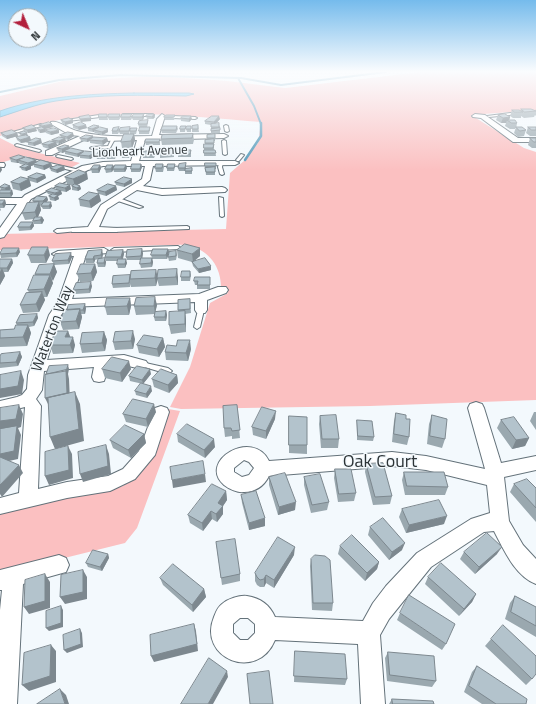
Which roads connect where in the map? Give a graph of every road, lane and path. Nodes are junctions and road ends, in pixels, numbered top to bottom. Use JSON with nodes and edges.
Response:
{"nodes":[{"id":1,"x":522,"y":113,"type":"edge"},
{"id":2,"x":123,"y":115,"type":"edge"},
{"id":3,"x":152,"y":115,"type":"joint"},
{"id":4,"x":99,"y":116,"type":"edge"},
{"id":5,"x":162,"y":116,"type":"junction"},
{"id":6,"x":482,"y":116,"type":"joint"},
{"id":7,"x":173,"y":117,"type":"joint"},
{"id":8,"x":195,"y":118,"type":"dead end"},
{"id":9,"x":68,"y":120,"type":"joint"},
{"id":10,"x":53,"y":123,"type":"junction"},
{"id":11,"x":41,"y":125,"type":"joint"},
{"id":12,"x":12,"y":133,"type":"edge"},
{"id":13,"x":225,"y":134,"type":"joint"},
{"id":14,"x":87,"y":136,"type":"junction"},
{"id":15,"x":142,"y":138,"type":"junction"},
{"id":16,"x":155,"y":138,"type":"junction"},
{"id":17,"x":113,"y":139,"type":"junction"},
{"id":18,"x":536,"y":140,"type":"edge"},
{"id":19,"x":17,"y":145,"type":"dead end"},
{"id":20,"x":92,"y":148,"type":"dead end"},
{"id":21,"x":39,"y":151,"type":"joint"},
{"id":22,"x":49,"y":153,"type":"junction"},
{"id":23,"x":225,"y":154,"type":"dead end"},
{"id":24,"x":58,"y":156,"type":"joint"},
{"id":25,"x":28,"y":159,"type":"edge"},
{"id":26,"x":71,"y":159,"type":"dead end"},
{"id":27,"x":236,"y":161,"type":"dead end"},
{"id":28,"x":221,"y":162,"type":"junction"},
{"id":29,"x":150,"y":163,"type":"junction"},
{"id":30,"x":134,"y":164,"type":"junction"},
{"id":31,"x":78,"y":171,"type":"junction"},
{"id":32,"x":222,"y":174,"type":"dead end"},
{"id":33,"x":136,"y":187,"type":"junction"},
{"id":34,"x":222,"y":191,"type":"joint"},
{"id":35,"x":117,"y":200,"type":"junction"},
{"id":36,"x":0,"y":201,"type":"edge"},
{"id":37,"x":24,"y":201,"type":"junction"},
{"id":38,"x":141,"y":206,"type":"dead end"},
{"id":39,"x":222,"y":216,"type":"dead end"},
{"id":40,"x":187,"y":228,"type":"dead end"},
{"id":41,"x":76,"y":230,"type":"joint"},
{"id":42,"x":92,"y":230,"type":"junction"},
{"id":43,"x":113,"y":230,"type":"joint"},
{"id":44,"x":57,"y":231,"type":"dead end"},
{"id":45,"x":0,"y":233,"type":"edge"},
{"id":46,"x":178,"y":248,"type":"edge"},
{"id":47,"x":104,"y":251,"type":"joint"},
{"id":48,"x":81,"y":253,"type":"junction"},
{"id":49,"x":55,"y":254,"type":"edge"},
{"id":50,"x":222,"y":290,"type":"dead end"},
{"id":51,"x":64,"y":303,"type":"junction"},
{"id":52,"x":201,"y":304,"type":"junction"},
{"id":53,"x":197,"y":327,"type":"dead end"},
{"id":54,"x":103,"y":362,"type":"junction"},
{"id":55,"x":141,"y":364,"type":"joint"},
{"id":56,"x":39,"y":366,"type":"junction"},
{"id":57,"x":168,"y":371,"type":"edge"},
{"id":58,"x":99,"y":377,"type":"dead end"},
{"id":59,"x":27,"y":399,"type":"junction"},
{"id":60,"x":0,"y":407,"type":"edge"},
{"id":61,"x":476,"y":408,"type":"dead end"},
{"id":62,"x":162,"y":412,"type":"dead end"},
{"id":63,"x":536,"y":463,"type":"edge"},
{"id":64,"x":263,"y":469,"type":"dead end"},
{"id":65,"x":495,"y":475,"type":"junction"},
{"id":66,"x":28,"y":499,"type":"junction"},
{"id":67,"x":0,"y":506,"type":"edge"},
{"id":68,"x":500,"y":523,"type":"junction"},
{"id":69,"x":59,"y":566,"type":"dead end"},
{"id":70,"x":536,"y":574,"type":"edge"},
{"id":71,"x":7,"y":579,"type":"edge"},
{"id":72,"x":266,"y":628,"type":"dead end"},
{"id":73,"x":369,"y":633,"type":"junction"},
{"id":74,"x":5,"y":704,"type":"edge"},
{"id":75,"x":373,"y":704,"type":"edge"}],
"edges":[{"from":1,"to":6,"type":"lane"},
{"from":2,"to":3,"type":"lane"},
{"from":3,"to":5,"type":"street"},
{"from":4,"to":9,"type":"lane"},
{"from":5,"to":7,"type":"street"},
{"from":5,"to":16,"type":"street"},
{"from":6,"to":18,"type":"street"},
{"from":7,"to":8,"type":"lane"},
{"from":9,"to":10,"type":"street"},
{"from":10,"to":11,"type":"street"},
{"from":10,"to":14,"type":"street"},
{"from":11,"to":12,"type":"lane"},
{"from":13,"to":16,"type":"street"},
{"from":13,"to":23,"type":"lane"},
{"from":14,"to":17,"type":"street"},
{"from":14,"to":22,"type":"street"},
{"from":15,"to":16,"type":"street"},
{"from":15,"to":17,"type":"street"},
{"from":15,"to":30,"type":"street"},
{"from":17,"to":20,"type":"lane"},
{"from":19,"to":21,"type":"lane"},
{"from":21,"to":22,"type":"street"},
{"from":22,"to":24,"type":"street"},
{"from":24,"to":26,"type":"lane"},
{"from":25,"to":31,"type":"lane"},
{"from":27,"to":28,"type":"street","name":"Lionheart Avenue"},
{"from":28,"to":29,"type":"street","name":"Lionheart Avenue"},
{"from":28,"to":32,"type":"lane"},
{"from":29,"to":30,"type":"street","name":"Lionheart Avenue"},
{"from":29,"to":33,"type":"street"},
{"from":30,"to":31,"type":"street","name":"Lionheart Avenue"},
{"from":31,"to":37,"type":"street","name":"Lionheart Avenue"},
{"from":33,"to":34,"type":"street"},
{"from":33,"to":35,"type":"street"},
{"from":34,"to":39,"type":"lane"},
{"from":35,"to":38,"type":"lane"},
{"from":35,"to":42,"type":"street"},
{"from":36,"to":37,"type":"street"},
{"from":37,"to":45,"type":"street","name":"Lionheart Avenue"},
{"from":40,"to":43,"type":"lane"},
{"from":41,"to":42,"type":"street"},
{"from":41,"to":44,"type":"lane"},
{"from":42,"to":43,"type":"street"},
{"from":46,"to":47,"type":"lane"},
{"from":47,"to":48,"type":"street"},
{"from":48,"to":49,"type":"street"},
{"from":48,"to":51,"type":"street","name":"Waterton Way"},
{"from":50,"to":52,"type":"street"},
{"from":51,"to":52,"type":"street"},
{"from":51,"to":56,"type":"street","name":"Waterton Way"},
{"from":52,"to":53,"type":"lane"},
{"from":54,"to":55,"type":"street"},
{"from":54,"to":56,"type":"street"},
{"from":54,"to":58,"type":"street"},
{"from":55,"to":57,"type":"lane"},
{"from":56,"to":59,"type":"street","name":"Waterton Way"},
{"from":59,"to":60,"type":"street"},
{"from":59,"to":66,"type":"street"},
{"from":61,"to":65,"type":"street"},
{"from":62,"to":66,"type":"street"},
{"from":63,"to":65,"type":"street"},
{"from":64,"to":65,"type":"street","name":"Oak Court"},
{"from":65,"to":68,"type":"street"},
{"from":66,"to":67,"type":"street"},
{"from":68,"to":70,"type":"street"},
{"from":68,"to":73,"type":"street"},
{"from":69,"to":71,"type":"street"},
{"from":71,"to":74,"type":"street"},
{"from":72,"to":73,"type":"street"},
{"from":73,"to":75,"type":"street"}]}
